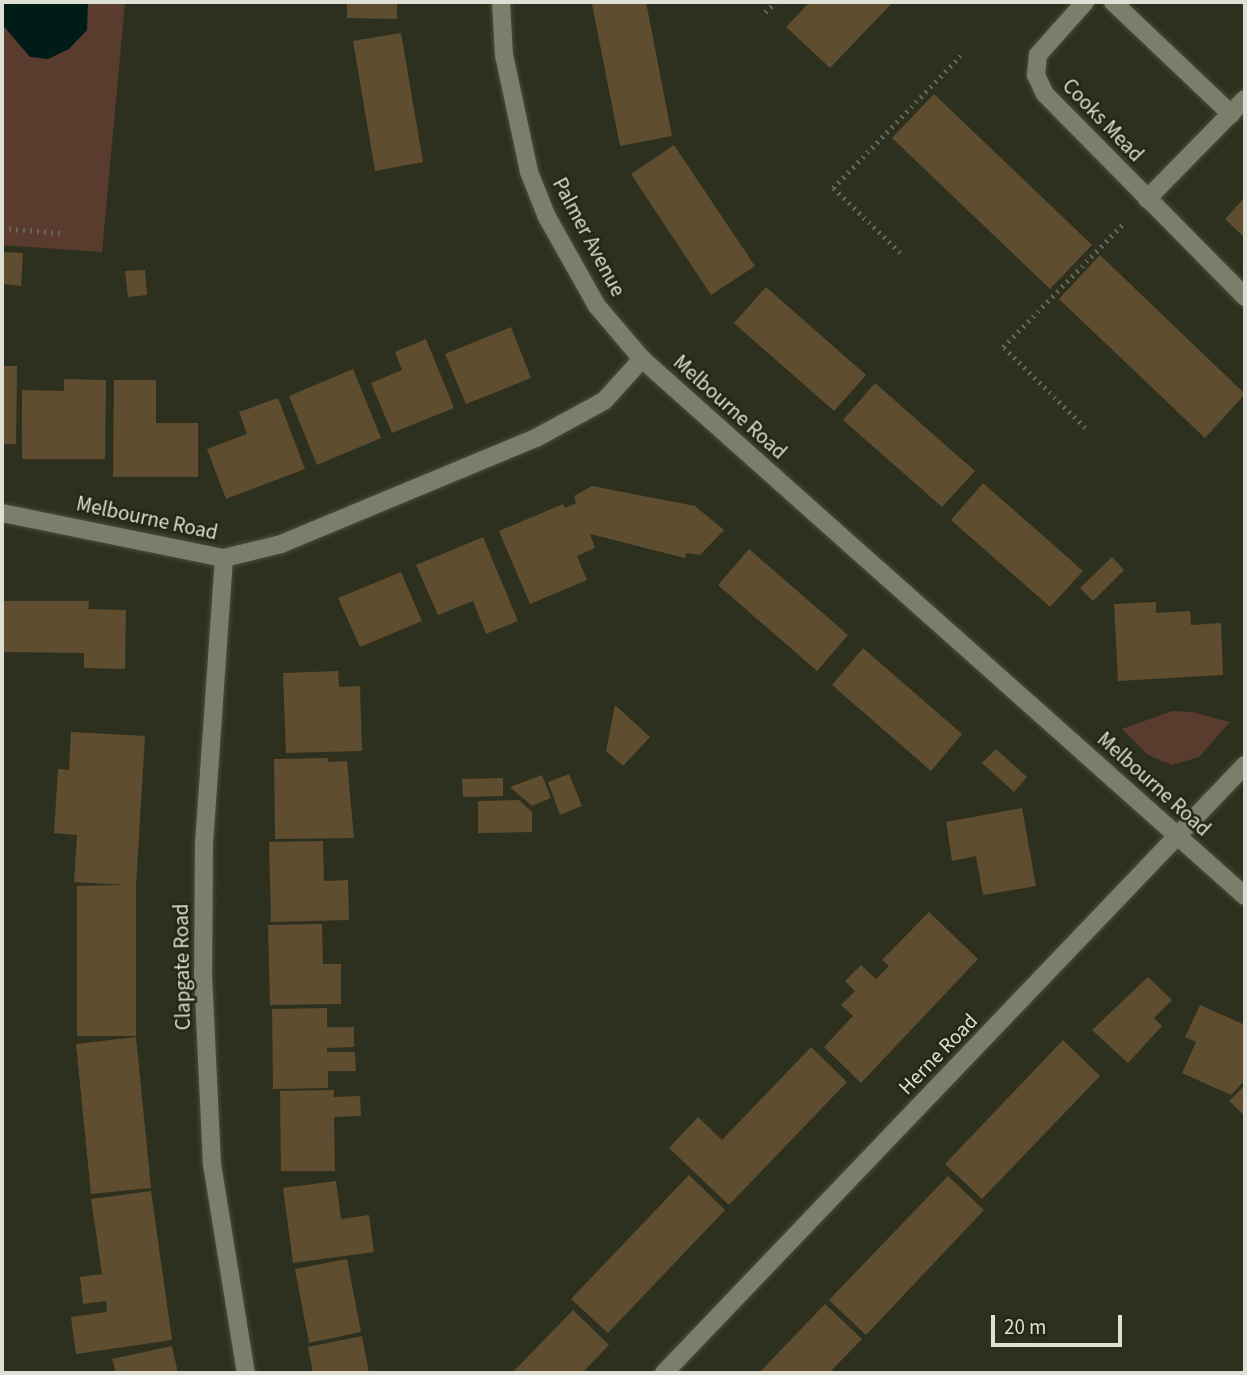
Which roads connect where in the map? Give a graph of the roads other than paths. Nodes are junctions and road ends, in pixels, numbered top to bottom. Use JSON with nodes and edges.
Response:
{"nodes":[{"id":1,"x":501,"y":2,"type":"edge"},
{"id":2,"x":1085,"y":2,"type":"edge"},
{"id":3,"x":1113,"y":2,"type":"edge"},
{"id":4,"x":1245,"y":99,"type":"edge"},
{"id":5,"x":1231,"y":114,"type":"junction"},
{"id":6,"x":1147,"y":199,"type":"junction"},
{"id":7,"x":1245,"y":297,"type":"edge"},
{"id":8,"x":642,"y":359,"type":"junction"},
{"id":9,"x":2,"y":513,"type":"edge"},
{"id":10,"x":224,"y":558,"type":"junction"},
{"id":11,"x":1245,"y":765,"type":"edge"},
{"id":12,"x":1178,"y":835,"type":"junction"},
{"id":13,"x":1245,"y":896,"type":"edge"},
{"id":14,"x":246,"y":1373,"type":"edge"},
{"id":15,"x":664,"y":1373,"type":"edge"}],
"edges":[{"from":1,"to":8,"type":"street","name":"Palmer Avenue"},
{"from":2,"to":6,"type":"street","name":"Cooks Mead"},
{"from":3,"to":5,"type":"street"},
{"from":4,"to":5,"type":"street"},
{"from":5,"to":6,"type":"street"},
{"from":6,"to":7,"type":"street","name":"Cooks Mead"},
{"from":8,"to":10,"type":"street","name":"Melbourne Road"},
{"from":8,"to":12,"type":"street","name":"Melbourne Road"},
{"from":9,"to":10,"type":"street","name":"Melbourne Road"},
{"from":10,"to":14,"type":"street","name":"Clapgate Road"},
{"from":11,"to":12,"type":"street","name":"Herne Road"},
{"from":12,"to":13,"type":"street","name":"Melbourne Road"},
{"from":12,"to":15,"type":"street","name":"Herne Road"}]}
